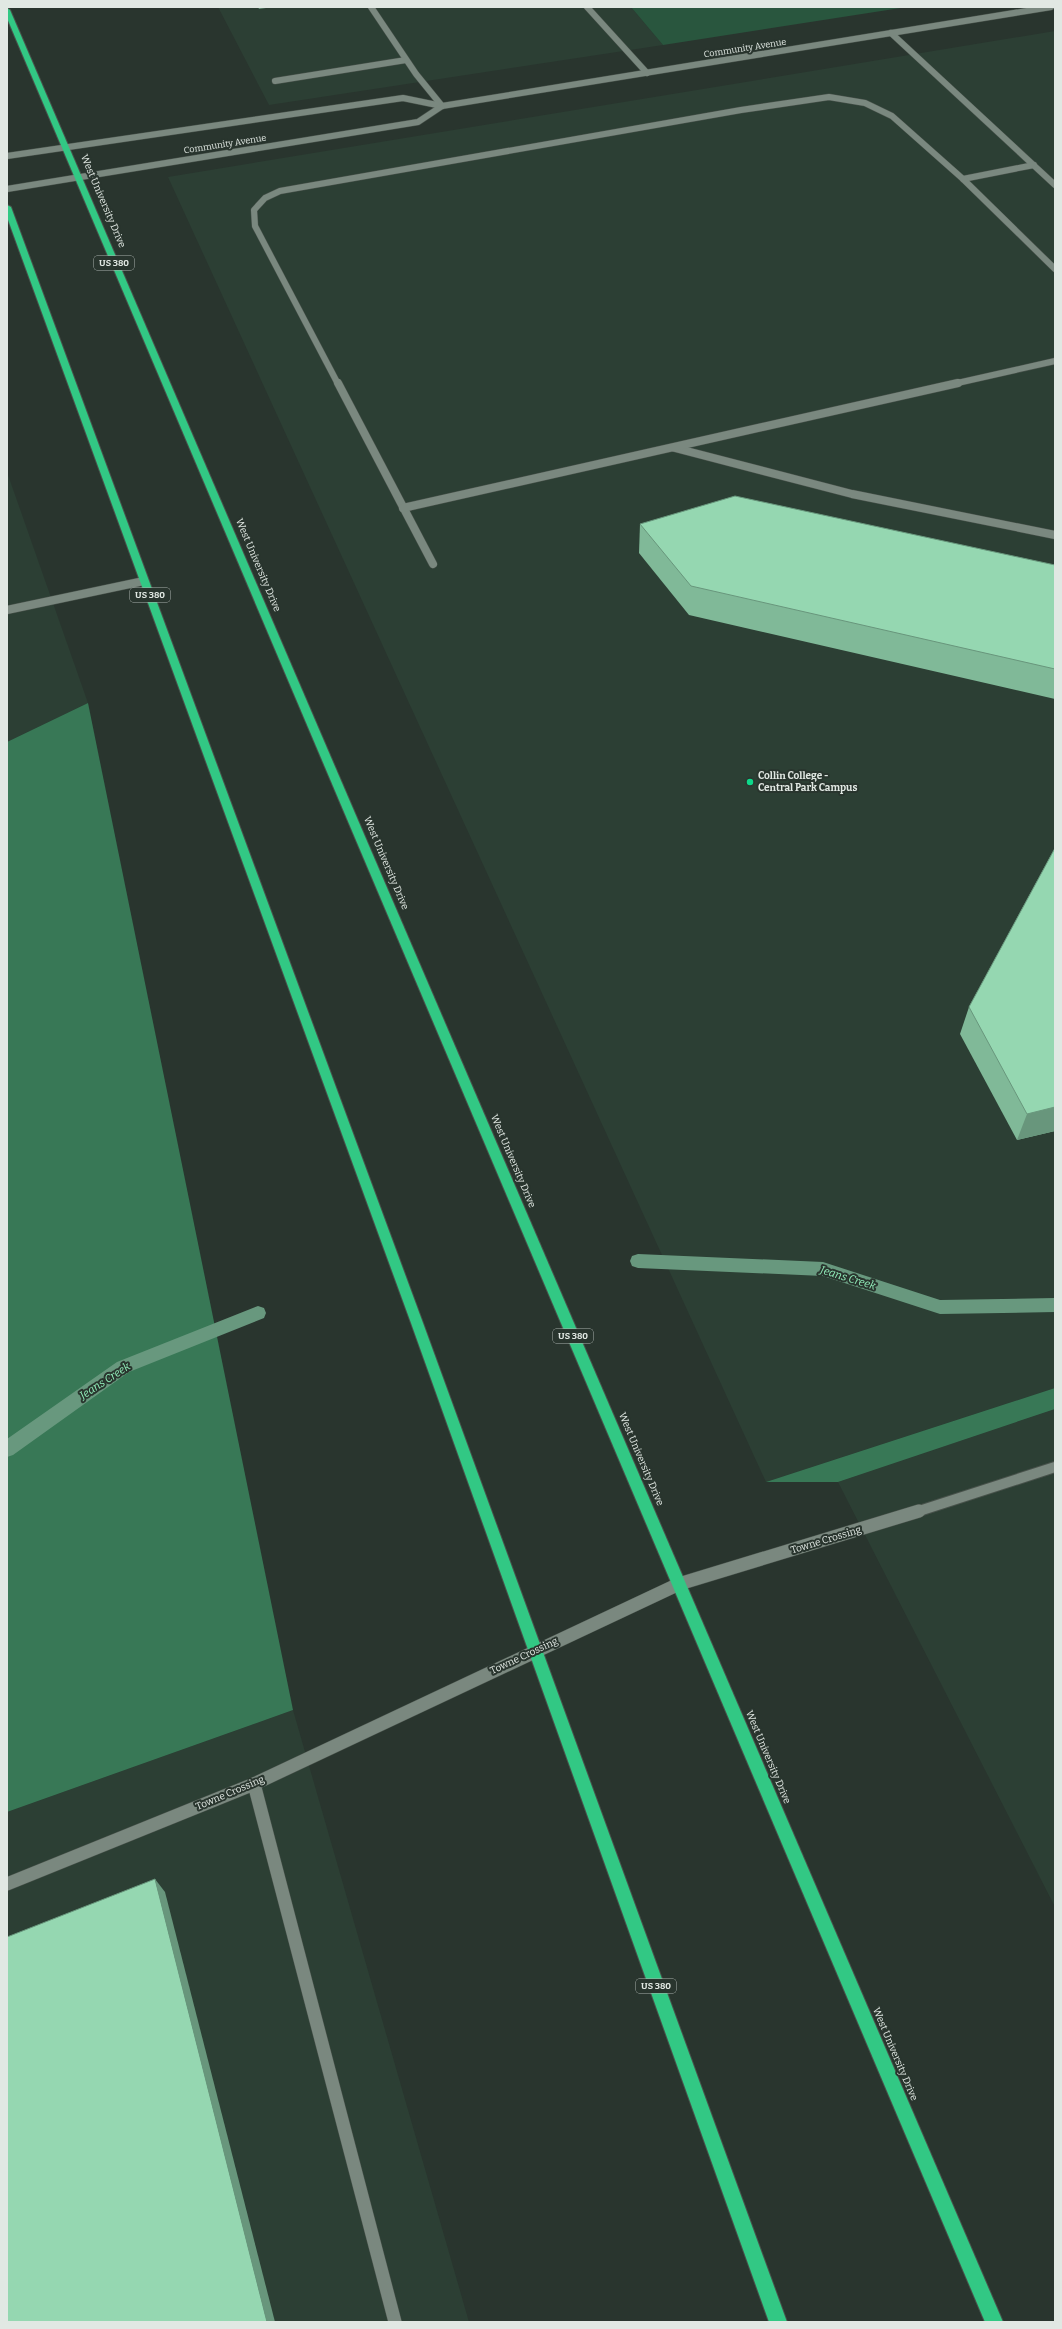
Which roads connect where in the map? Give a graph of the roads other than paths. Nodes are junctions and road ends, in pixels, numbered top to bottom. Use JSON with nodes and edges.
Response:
{"nodes":[{"id":1,"x":371,"y":7,"type":"edge"},
{"id":2,"x":587,"y":7,"type":"edge"},
{"id":3,"x":1051,"y":7,"type":"edge"},
{"id":4,"x":7,"y":10,"type":"edge"},
{"id":5,"x":891,"y":33,"type":"junction"},
{"id":6,"x":406,"y":60,"type":"junction"},
{"id":7,"x":647,"y":73,"type":"junction"},
{"id":8,"x":275,"y":81,"type":"dead end"},
{"id":9,"x":442,"y":106,"type":"junction"},
{"id":10,"x":64,"y":148,"type":"junction"},
{"id":11,"x":7,"y":156,"type":"edge"},
{"id":12,"x":1034,"y":165,"type":"junction"},
{"id":13,"x":77,"y":176,"type":"junction"},
{"id":14,"x":963,"y":180,"type":"junction"},
{"id":15,"x":1055,"y":185,"type":"edge"},
{"id":16,"x":7,"y":189,"type":"edge"},
{"id":17,"x":7,"y":207,"type":"edge"},
{"id":18,"x":1055,"y":269,"type":"edge"},
{"id":19,"x":1055,"y":361,"type":"edge"},
{"id":20,"x":673,"y":447,"type":"junction"},
{"id":21,"x":403,"y":508,"type":"junction"},
{"id":22,"x":1055,"y":535,"type":"edge"},
{"id":23,"x":433,"y":564,"type":"dead end"},
{"id":24,"x":144,"y":581,"type":"junction"},
{"id":25,"x":7,"y":610,"type":"edge"},
{"id":26,"x":1055,"y":1467,"type":"edge"},
{"id":27,"x":679,"y":1584,"type":"junction"},
{"id":28,"x":535,"y":1651,"type":"junction"},
{"id":29,"x":254,"y":1784,"type":"junction"},
{"id":30,"x":7,"y":1884,"type":"edge"},
{"id":31,"x":394,"y":2322,"type":"edge"},
{"id":32,"x":778,"y":2322,"type":"edge"},
{"id":33,"x":994,"y":2322,"type":"edge"}],
"edges":[{"from":1,"to":6,"type":"street"},
{"from":2,"to":7,"type":"street"},
{"from":3,"to":5,"type":"street","name":"Community Avenue"},
{"from":4,"to":10,"type":"highway","name":"West University Drive","number":"US 380"},
{"from":5,"to":7,"type":"street","name":"Community Avenue"},
{"from":5,"to":12,"type":"street"},
{"from":6,"to":8,"type":"street"},
{"from":6,"to":9,"type":"street"},
{"from":7,"to":9,"type":"street","name":"Community Avenue"},
{"from":9,"to":10,"type":"street","name":"Community Avenue"},
{"from":9,"to":13,"type":"street","name":"Community Avenue"},
{"from":10,"to":11,"type":"street","name":"Community Avenue"},
{"from":10,"to":13,"type":"highway","name":"West University Drive","number":"US 380"},
{"from":12,"to":14,"type":"street"},
{"from":12,"to":15,"type":"street"},
{"from":13,"to":16,"type":"street","name":"Community Avenue"},
{"from":13,"to":27,"type":"highway","name":"West University Drive","number":"US 380"},
{"from":14,"to":18,"type":"street"},
{"from":14,"to":21,"type":"street"},
{"from":17,"to":24,"type":"highway","number":"US 380"},
{"from":19,"to":20,"type":"street"},
{"from":20,"to":21,"type":"street"},
{"from":20,"to":22,"type":"street"},
{"from":21,"to":23,"type":"street"},
{"from":24,"to":25,"type":"street"},
{"from":24,"to":28,"type":"highway","number":"US 380"},
{"from":26,"to":27,"type":"street","name":"Towne Crossing"},
{"from":27,"to":28,"type":"street","name":"Towne Crossing"},
{"from":27,"to":33,"type":"highway","name":"West University Drive","number":"US 380"},
{"from":28,"to":29,"type":"street","name":"Towne Crossing"},
{"from":28,"to":32,"type":"highway","number":"US 380"},
{"from":29,"to":30,"type":"street","name":"Towne Crossing"},
{"from":29,"to":31,"type":"street"}]}
